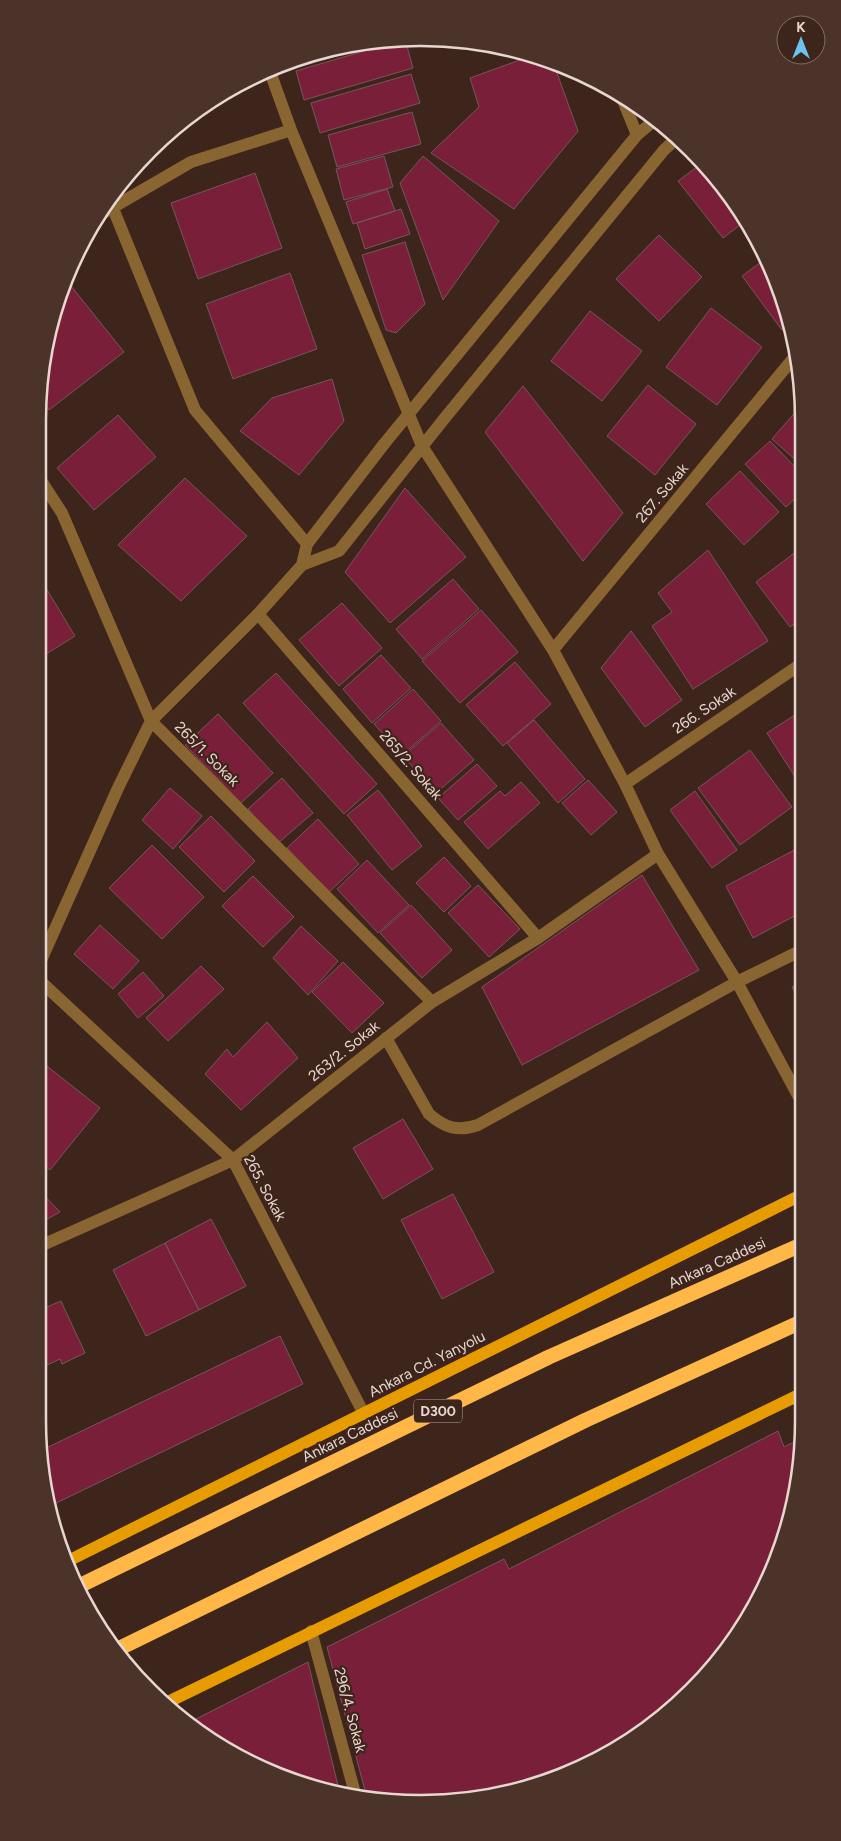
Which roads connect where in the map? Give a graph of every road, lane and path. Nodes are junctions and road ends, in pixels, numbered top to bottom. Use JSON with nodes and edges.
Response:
{"nodes":[{"id":1,"x":272,"y":77,"type":"edge"},
{"id":2,"x":626,"y":108,"type":"edge"},
{"id":3,"x":649,"y":125,"type":"edge"},
{"id":4,"x":291,"y":130,"type":"junction"},
{"id":5,"x":637,"y":135,"type":"junction"},
{"id":6,"x":671,"y":143,"type":"edge"},
{"id":7,"x":116,"y":204,"type":"edge"},
{"id":8,"x":113,"y":208,"type":"edge"},
{"id":9,"x":790,"y":362,"type":"edge"},
{"id":10,"x":409,"y":414,"type":"junction"},
{"id":11,"x":422,"y":446,"type":"junction"},
{"id":12,"x":46,"y":488,"type":"edge"},
{"id":13,"x":307,"y":544,"type":"junction"},
{"id":14,"x":302,"y":565,"type":"junction"},
{"id":15,"x":258,"y":614,"type":"junction"},
{"id":16,"x":553,"y":650,"type":"junction"},
{"id":17,"x":795,"y":668,"type":"edge"},
{"id":18,"x":151,"y":721,"type":"junction"},
{"id":19,"x":626,"y":784,"type":"junction"},
{"id":20,"x":658,"y":854,"type":"junction"},
{"id":21,"x":538,"y":938,"type":"junction"},
{"id":22,"x":46,"y":949,"type":"edge"},
{"id":23,"x":795,"y":953,"type":"edge"},
{"id":24,"x":737,"y":982,"type":"junction"},
{"id":25,"x":46,"y":986,"type":"edge"},
{"id":26,"x":432,"y":1002,"type":"junction"},
{"id":27,"x":386,"y":1038,"type":"junction"},
{"id":28,"x":795,"y":1090,"type":"edge"},
{"id":29,"x":234,"y":1160,"type":"junction"},
{"id":30,"x":795,"y":1198,"type":"edge"},
{"id":31,"x":46,"y":1244,"type":"edge"},
{"id":32,"x":795,"y":1248,"type":"edge"},
{"id":33,"x":795,"y":1325,"type":"edge"},
{"id":34,"x":795,"y":1397,"type":"edge"},
{"id":35,"x":364,"y":1414,"type":"junction"},
{"id":36,"x":73,"y":1559,"type":"edge"},
{"id":37,"x":84,"y":1584,"type":"edge"},
{"id":38,"x":311,"y":1631,"type":"junction"},
{"id":39,"x":123,"y":1647,"type":"edge"},
{"id":40,"x":172,"y":1700,"type":"edge"},
{"id":41,"x":354,"y":1789,"type":"edge"}],
"edges":[{"from":1,"to":4,"type":"street"},
{"from":2,"to":5,"type":"street"},
{"from":3,"to":5,"type":"street"},
{"from":4,"to":7,"type":"street"},
{"from":4,"to":10,"type":"street"},
{"from":5,"to":10,"type":"street"},
{"from":6,"to":11,"type":"street"},
{"from":8,"to":13,"type":"street"},
{"from":9,"to":16,"type":"street","name":"267. Sokak"},
{"from":10,"to":11,"type":"street"},
{"from":10,"to":13,"type":"street"},
{"from":11,"to":14,"type":"street"},
{"from":11,"to":16,"type":"street"},
{"from":12,"to":18,"type":"street","name":"265/1. Sokak"},
{"from":13,"to":14,"type":"street"},
{"from":14,"to":15,"type":"street"},
{"from":15,"to":18,"type":"street"},
{"from":15,"to":21,"type":"street","name":"265/2. Sokak"},
{"from":16,"to":19,"type":"street"},
{"from":17,"to":19,"type":"street","name":"266. Sokak"},
{"from":18,"to":22,"type":"street"},
{"from":18,"to":26,"type":"street","name":"265/1. Sokak"},
{"from":19,"to":20,"type":"street"},
{"from":20,"to":21,"type":"street","name":"263/2. Sokak"},
{"from":20,"to":24,"type":"street"},
{"from":21,"to":26,"type":"street","name":"263/2. Sokak"},
{"from":23,"to":24,"type":"street"},
{"from":24,"to":27,"type":"street"},
{"from":24,"to":28,"type":"street"},
{"from":25,"to":29,"type":"street","name":"265. Sokak"},
{"from":26,"to":27,"type":"street","name":"263/2. Sokak"},
{"from":27,"to":29,"type":"street","name":"263/2. Sokak"},
{"from":29,"to":31,"type":"street","name":"263/2. Sokak"},
{"from":29,"to":35,"type":"street","name":"265. Sokak"},
{"from":30,"to":35,"type":"main road","name":"Ankara Cd. Yanyolu"},
{"from":32,"to":37,"type":"highway","name":"Ankara Caddesi","number":"D300"},
{"from":33,"to":39,"type":"highway"},
{"from":34,"to":38,"type":"main road"},
{"from":35,"to":36,"type":"main road","name":"Ankara Cd. Yanyolu"},
{"from":38,"to":40,"type":"main road"},
{"from":38,"to":41,"type":"street","name":"296/4. Sokak"}]}
